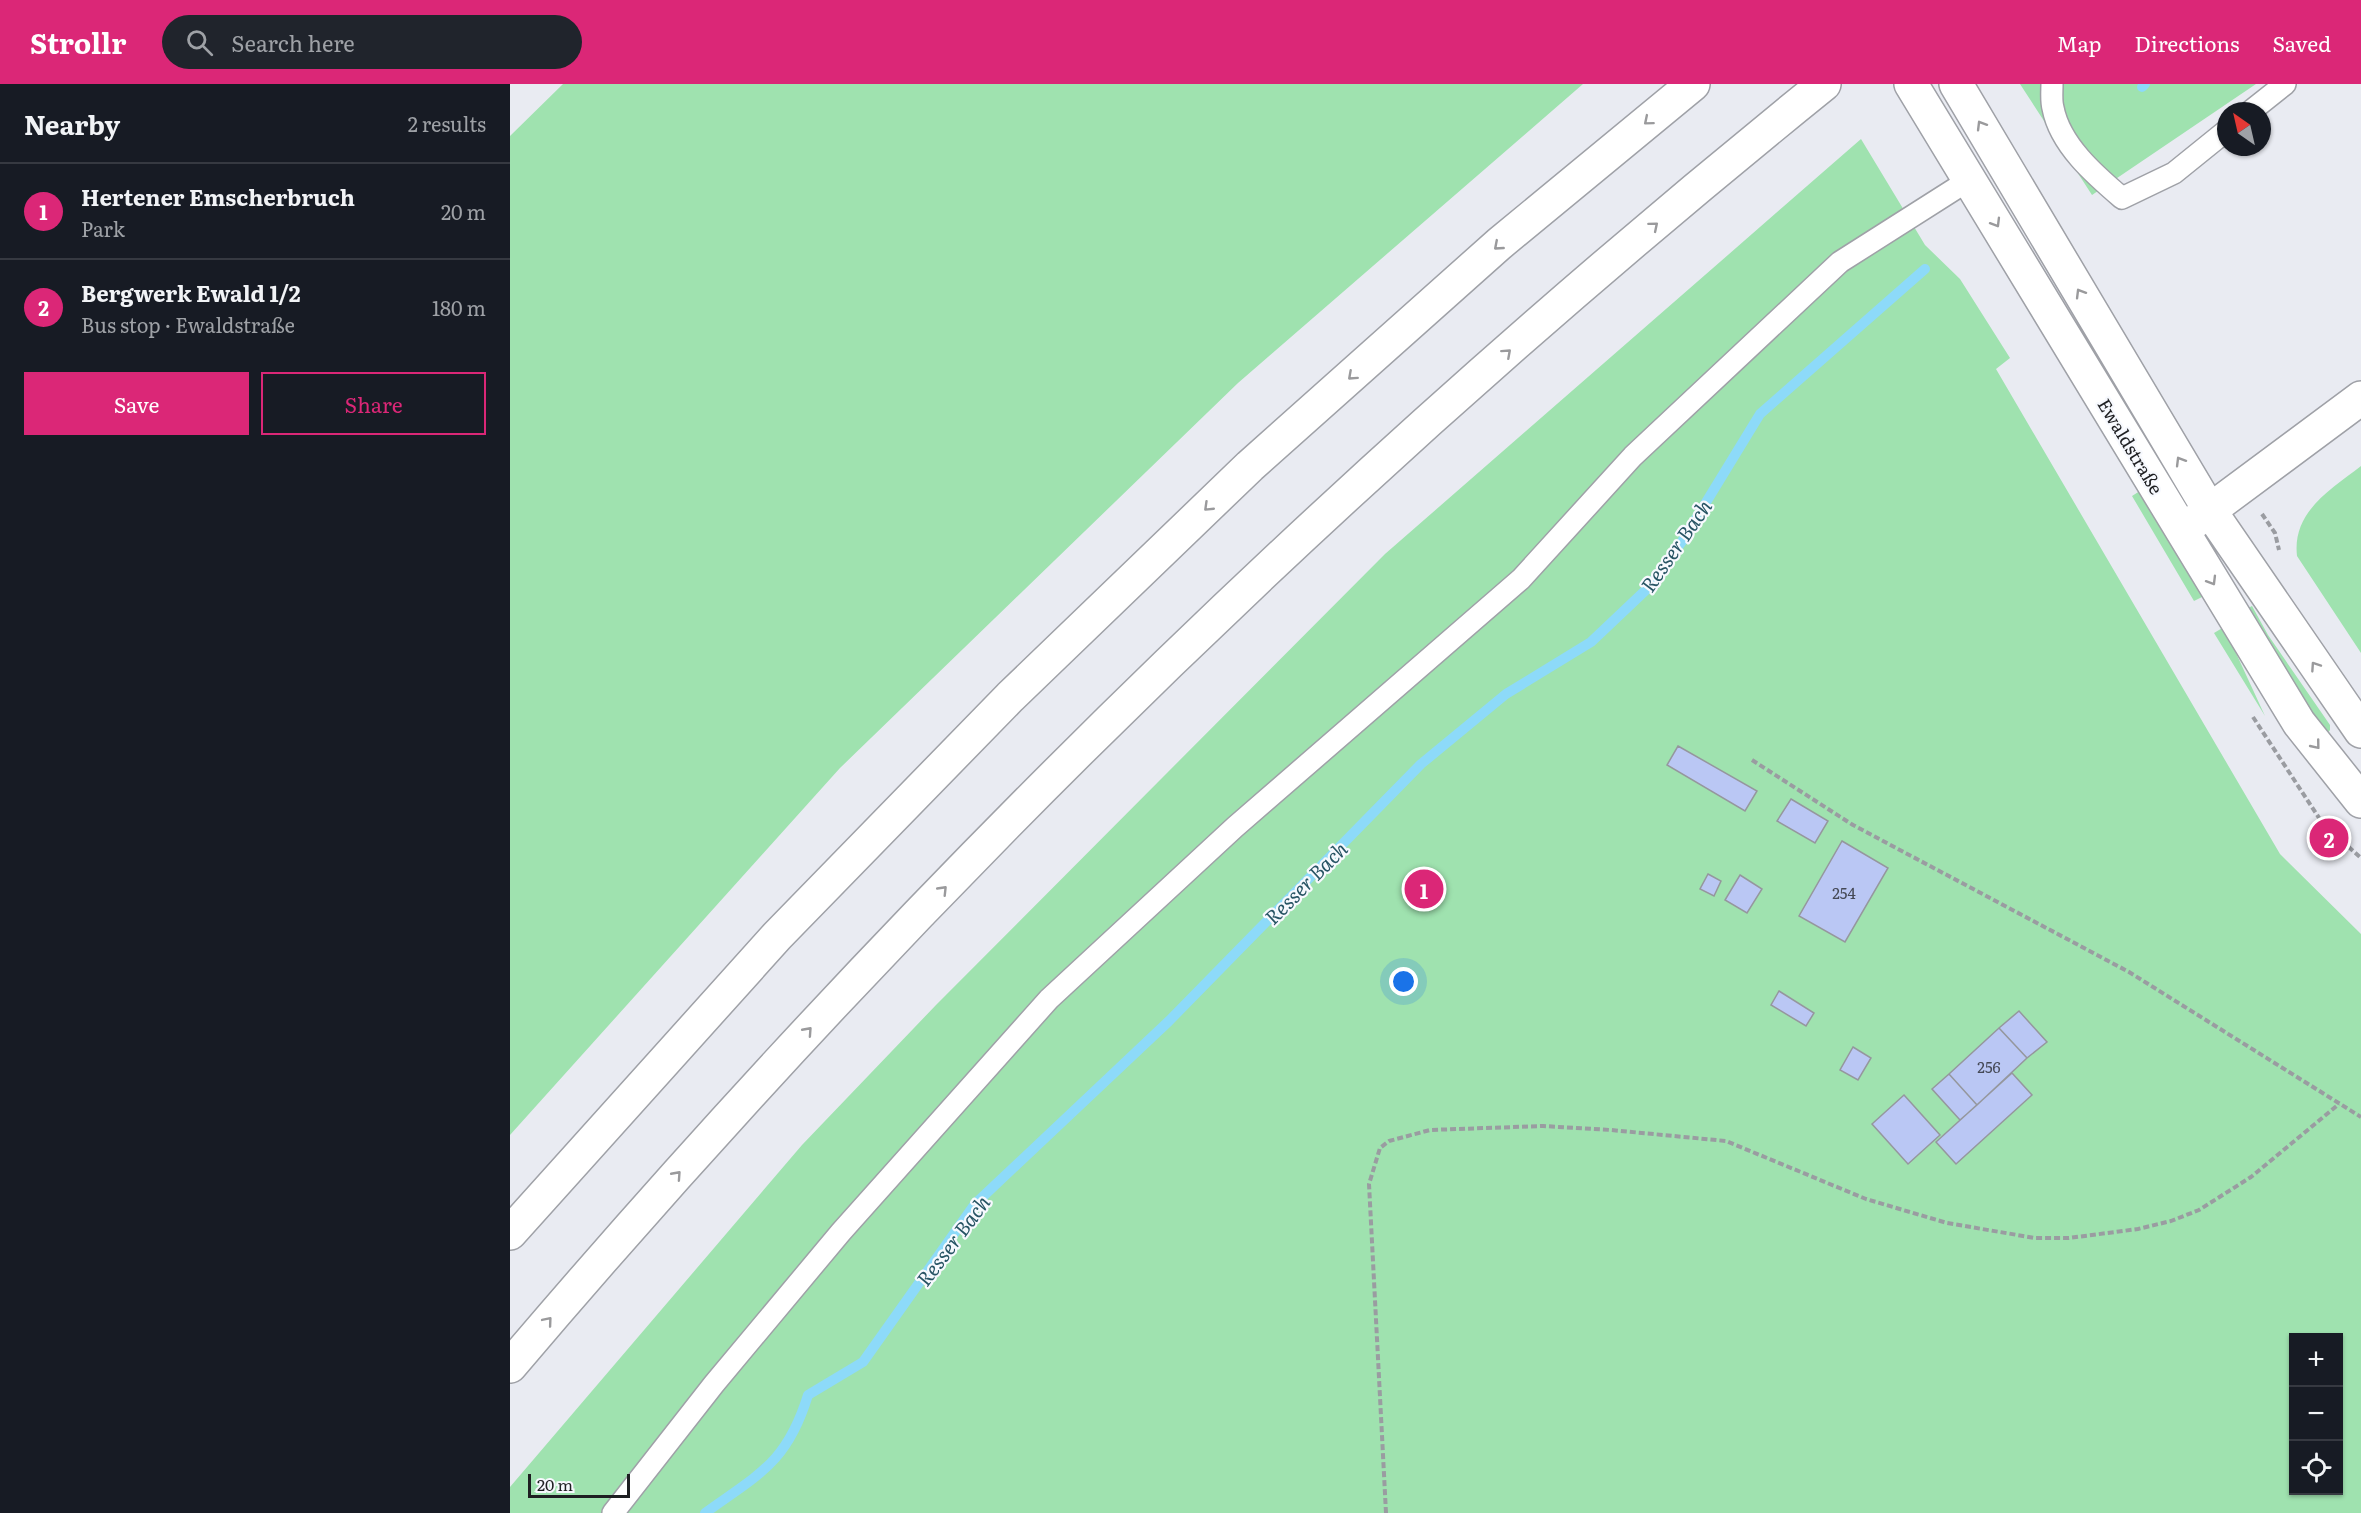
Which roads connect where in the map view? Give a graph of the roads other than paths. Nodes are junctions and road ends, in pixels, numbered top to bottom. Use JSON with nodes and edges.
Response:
{"nodes":[{"id":1,"x":1693,"y":84,"type":"edge"},
{"id":2,"x":1911,"y":84,"type":"edge"},
{"id":3,"x":1956,"y":84,"type":"edge"},
{"id":4,"x":2052,"y":84,"type":"edge"},
{"id":5,"x":2285,"y":84,"type":"edge"},
{"id":6,"x":1819,"y":88,"type":"edge"},
{"id":7,"x":2262,"y":102,"type":"edge"},
{"id":8,"x":2217,"y":138,"type":"edge"},
{"id":9,"x":1969,"y":180,"type":"junction"},
{"id":10,"x":2361,"y":398,"type":"edge"},
{"id":11,"x":2211,"y":511,"type":"junction"},
{"id":12,"x":2182,"y":530,"type":"junction"},
{"id":13,"x":2361,"y":731,"type":"edge"},
{"id":14,"x":2361,"y":801,"type":"edge"},
{"id":15,"x":510,"y":1233,"type":"edge"},
{"id":16,"x":510,"y":1365,"type":"edge"},
{"id":17,"x":613,"y":1513,"type":"edge"}],
"edges":[{"from":1,"to":15,"type":"main road","one_way":true},
{"from":2,"to":9,"type":"main road","name":"Ewaldstraße"},
{"from":11,"to":3,"type":"main road","name":"Ewaldstraße","one_way":true},
{"from":4,"to":8,"type":"lane"},
{"from":5,"to":7,"type":"lane"},
{"from":16,"to":6,"type":"main road","one_way":true},
{"from":9,"to":12,"type":"main road","name":"Ewaldstraße","one_way":true},
{"from":9,"to":17,"type":"lane"},
{"from":10,"to":11,"type":"main road"},
{"from":11,"to":12,"type":"main road"},
{"from":13,"to":11,"type":"main road","name":"Ewaldstraße","one_way":true},
{"from":12,"to":14,"type":"main road","name":"Ewaldstraße","one_way":true}]}
